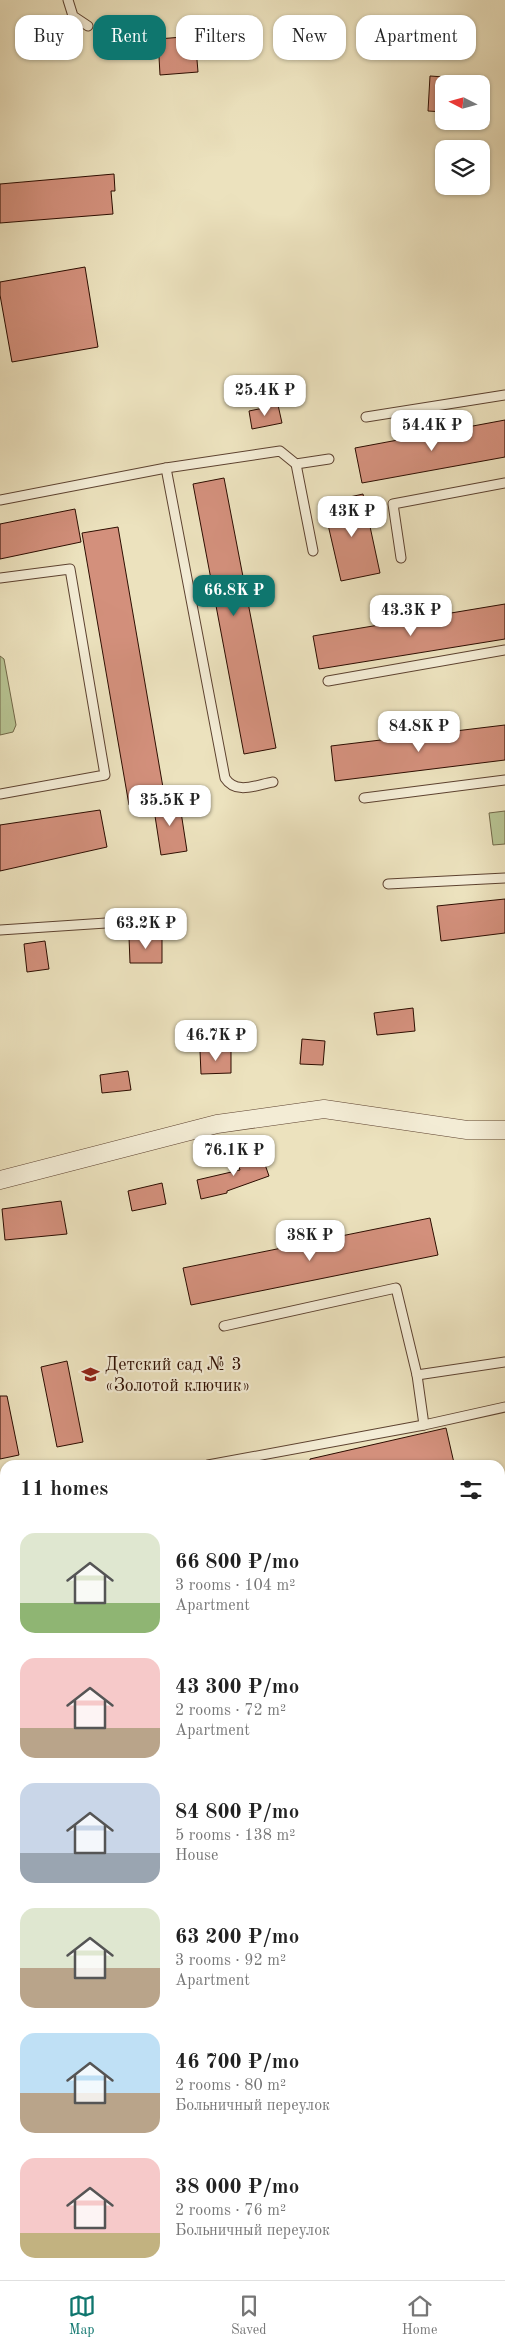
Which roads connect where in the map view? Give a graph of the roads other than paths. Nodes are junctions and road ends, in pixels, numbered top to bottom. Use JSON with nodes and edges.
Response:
{"nodes":[{"id":1,"x":68,"y":0,"type":"edge"},
{"id":2,"x":88,"y":26,"type":"dead end"},
{"id":3,"x":505,"y":395,"type":"edge"},
{"id":4,"x":366,"y":417,"type":"dead end"},
{"id":5,"x":329,"y":459,"type":"dead end"},
{"id":6,"x":296,"y":464,"type":"junction"},
{"id":7,"x":166,"y":468,"type":"junction"},
{"id":8,"x":505,"y":483,"type":"edge"},
{"id":9,"x":0,"y":500,"type":"edge"},
{"id":10,"x":313,"y":551,"type":"dead end"},
{"id":11,"x":401,"y":558,"type":"dead end"},
{"id":12,"x":0,"y":578,"type":"edge"},
{"id":13,"x":505,"y":650,"type":"edge"},
{"id":14,"x":328,"y":681,"type":"dead end"},
{"id":15,"x":505,"y":780,"type":"edge"},
{"id":16,"x":273,"y":782,"type":"dead end"},
{"id":17,"x":0,"y":794,"type":"edge"},
{"id":18,"x":364,"y":798,"type":"dead end"},
{"id":19,"x":505,"y":878,"type":"edge"},
{"id":20,"x":388,"y":884,"type":"dead end"},
{"id":21,"x":106,"y":923,"type":"dead end"},
{"id":22,"x":0,"y":930,"type":"edge"},
{"id":23,"x":505,"y":1130,"type":"edge"},
{"id":24,"x":0,"y":1180,"type":"edge"},
{"id":25,"x":224,"y":1326,"type":"dead end"},
{"id":26,"x":505,"y":1362,"type":"edge"},
{"id":27,"x":417,"y":1375,"type":"junction"},
{"id":28,"x":505,"y":1407,"type":"edge"},
{"id":29,"x":424,"y":1425,"type":"junction"},
{"id":30,"x":235,"y":1460,"type":"edge"}],
"edges":[{"from":1,"to":2,"type":"lane"},
{"from":3,"to":4,"type":"lane"},
{"from":5,"to":6,"type":"lane"},
{"from":6,"to":7,"type":"lane"},
{"from":6,"to":10,"type":"lane"},
{"from":7,"to":9,"type":"lane"},
{"from":7,"to":16,"type":"lane"},
{"from":8,"to":11,"type":"lane"},
{"from":12,"to":17,"type":"lane"},
{"from":13,"to":14,"type":"lane"},
{"from":15,"to":18,"type":"lane"},
{"from":19,"to":20,"type":"lane"},
{"from":21,"to":22,"type":"lane"},
{"from":23,"to":24,"type":"street"},
{"from":25,"to":27,"type":"lane"},
{"from":26,"to":27,"type":"lane"},
{"from":27,"to":29,"type":"lane"},
{"from":28,"to":29,"type":"lane"},
{"from":29,"to":30,"type":"lane"}]}
